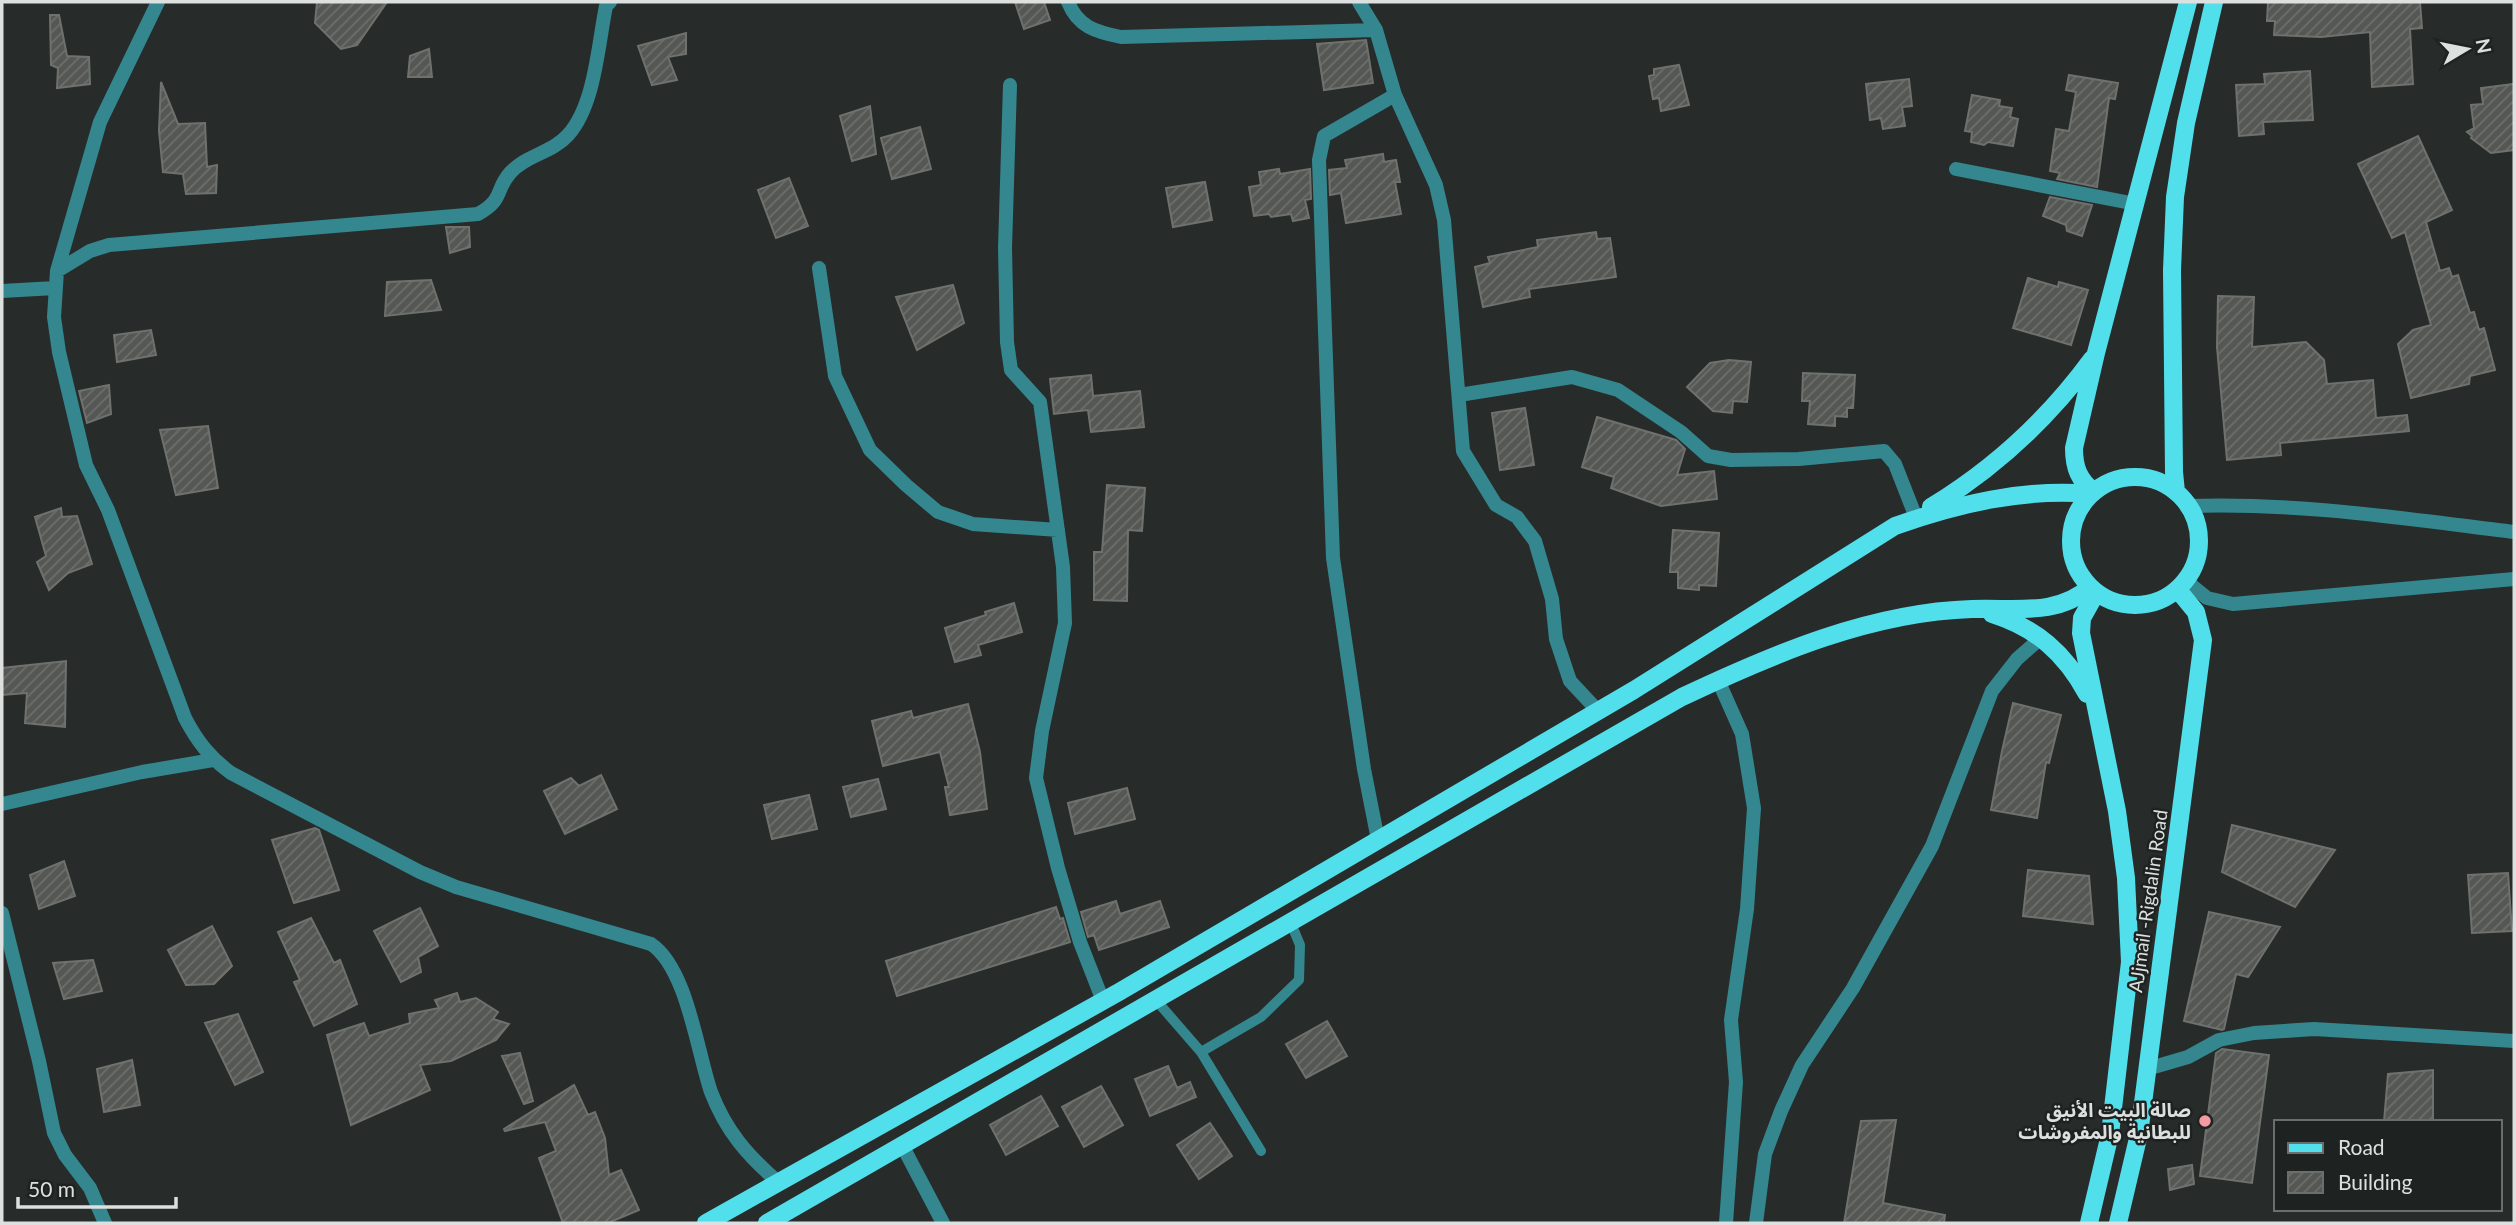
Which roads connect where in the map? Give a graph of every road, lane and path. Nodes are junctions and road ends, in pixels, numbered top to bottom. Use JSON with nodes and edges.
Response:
{"nodes":[{"id":1,"x":158,"y":2,"type":"edge"},
{"id":2,"x":610,"y":2,"type":"edge"},
{"id":3,"x":1069,"y":2,"type":"edge"},
{"id":4,"x":1359,"y":2,"type":"edge"},
{"id":5,"x":2188,"y":2,"type":"edge"},
{"id":6,"x":2214,"y":2,"type":"edge"},
{"id":7,"x":1376,"y":30,"type":"junction"},
{"id":8,"x":1010,"y":85,"type":"dead end"},
{"id":9,"x":1395,"y":95,"type":"junction"},
{"id":10,"x":1956,"y":169,"type":"dead end"},
{"id":11,"x":2136,"y":204,"type":"junction"},
{"id":12,"x":819,"y":268,"type":"dead end"},
{"id":13,"x":57,"y":271,"type":"junction"},
{"id":14,"x":55,"y":288,"type":"junction"},
{"id":15,"x":2,"y":291,"type":"edge"},
{"id":16,"x":2096,"y":353,"type":"junction"},
{"id":17,"x":1458,"y":395,"type":"junction"},
{"id":18,"x":2093,"y":493,"type":"junction"},
{"id":19,"x":2182,"y":499,"type":"junction"},
{"id":20,"x":1915,"y":515,"type":"junction"},
{"id":21,"x":1895,"y":526,"type":"junction"},
{"id":22,"x":1058,"y":530,"type":"junction"},
{"id":23,"x":2514,"y":532,"type":"edge"},
{"id":24,"x":2514,"y":579,"type":"edge"},
{"id":25,"x":2182,"y":585,"type":"junction"},
{"id":26,"x":2093,"y":590,"type":"junction"},
{"id":27,"x":1971,"y":609,"type":"junction"},
{"id":28,"x":2042,"y":637,"type":"junction"},
{"id":29,"x":1718,"y":680,"type":"junction"},
{"id":30,"x":1634,"y":690,"type":"junction"},
{"id":31,"x":1598,"y":711,"type":"junction"},
{"id":32,"x":1649,"y":715,"type":"junction"},
{"id":33,"x":2098,"y":719,"type":"junction"},
{"id":34,"x":213,"y":760,"type":"junction"},
{"id":35,"x":2,"y":804,"type":"edge"},
{"id":36,"x":1378,"y":840,"type":"junction"},
{"id":37,"x":2,"y":913,"type":"edge"},
{"id":38,"x":1290,"y":921,"type":"junction"},
{"id":39,"x":1155,"y":999,"type":"junction"},
{"id":40,"x":1103,"y":1001,"type":"junction"},
{"id":41,"x":2514,"y":1041,"type":"edge"},
{"id":42,"x":1200,"y":1052,"type":"junction"},
{"id":43,"x":2147,"y":1069,"type":"junction"},
{"id":44,"x":902,"y":1145,"type":"junction"},
{"id":45,"x":1261,"y":1151,"type":"dead end"},
{"id":46,"x":778,"y":1182,"type":"junction"},
{"id":47,"x":105,"y":1223,"type":"edge"},
{"id":48,"x":706,"y":1223,"type":"edge"},
{"id":49,"x":767,"y":1223,"type":"edge"},
{"id":50,"x":943,"y":1223,"type":"edge"},
{"id":51,"x":1726,"y":1223,"type":"edge"},
{"id":52,"x":1756,"y":1223,"type":"edge"},
{"id":53,"x":2089,"y":1223,"type":"edge"},
{"id":54,"x":2118,"y":1223,"type":"edge"}],
"edges":[{"from":1,"to":13,"type":"street"},
{"from":2,"to":13,"type":"street"},
{"from":3,"to":7,"type":"street"},
{"from":4,"to":7,"type":"street"},
{"from":5,"to":11,"type":"main road"},
{"from":6,"to":19,"type":"main road"},
{"from":7,"to":9,"type":"street"},
{"from":8,"to":22,"type":"street"},
{"from":9,"to":17,"type":"street"},
{"from":9,"to":36,"type":"street"},
{"from":10,"to":11,"type":"street"},
{"from":11,"to":16,"type":"main road"},
{"from":12,"to":22,"type":"street"},
{"from":13,"to":14,"type":"street"},
{"from":14,"to":15,"type":"street"},
{"from":14,"to":34,"type":"street"},
{"from":16,"to":18,"type":"main road"},
{"from":16,"to":20,"type":"main road"},
{"from":17,"to":20,"type":"street"},
{"from":17,"to":31,"type":"street"},
{"from":18,"to":19,"type":"main road"},
{"from":18,"to":21,"type":"main road"},
{"from":18,"to":26,"type":"main road"},
{"from":19,"to":23,"type":"street"},
{"from":19,"to":25,"type":"main road"},
{"from":20,"to":21,"type":"main road"},
{"from":21,"to":30,"type":"main road"},
{"from":22,"to":40,"type":"street"},
{"from":24,"to":25,"type":"street"},
{"from":25,"to":26,"type":"main road"},
{"from":25,"to":43,"type":"main road","name":"AJjmail -Rigdalin Road"},
{"from":26,"to":27,"type":"main road"},
{"from":26,"to":33,"type":"main road","name":"AJjmail -Rigdalin Road"},
{"from":27,"to":28,"type":"main road"},
{"from":27,"to":29,"type":"main road"},
{"from":28,"to":33,"type":"main road"},
{"from":28,"to":52,"type":"street"},
{"from":29,"to":32,"type":"main road"},
{"from":29,"to":51,"type":"street"},
{"from":30,"to":31,"type":"main road"},
{"from":30,"to":32,"type":"main road"},
{"from":31,"to":36,"type":"main road"},
{"from":32,"to":38,"type":"main road"},
{"from":33,"to":53,"type":"main road","name":"AJjmail -Rigdalin Road"},
{"from":34,"to":35,"type":"street"},
{"from":34,"to":46,"type":"street"},
{"from":36,"to":40,"type":"main road"},
{"from":37,"to":47,"type":"street"},
{"from":38,"to":39,"type":"main road"},
{"from":38,"to":42,"type":"lane"},
{"from":39,"to":42,"type":"lane"},
{"from":39,"to":44,"type":"main road"},
{"from":40,"to":46,"type":"main road"},
{"from":41,"to":43,"type":"street"},
{"from":42,"to":45,"type":"lane"},
{"from":43,"to":54,"type":"main road","name":"AJjmail -Rigdalin Road"},
{"from":44,"to":49,"type":"main road"},
{"from":44,"to":50,"type":"street"},
{"from":46,"to":48,"type":"main road"}]}
